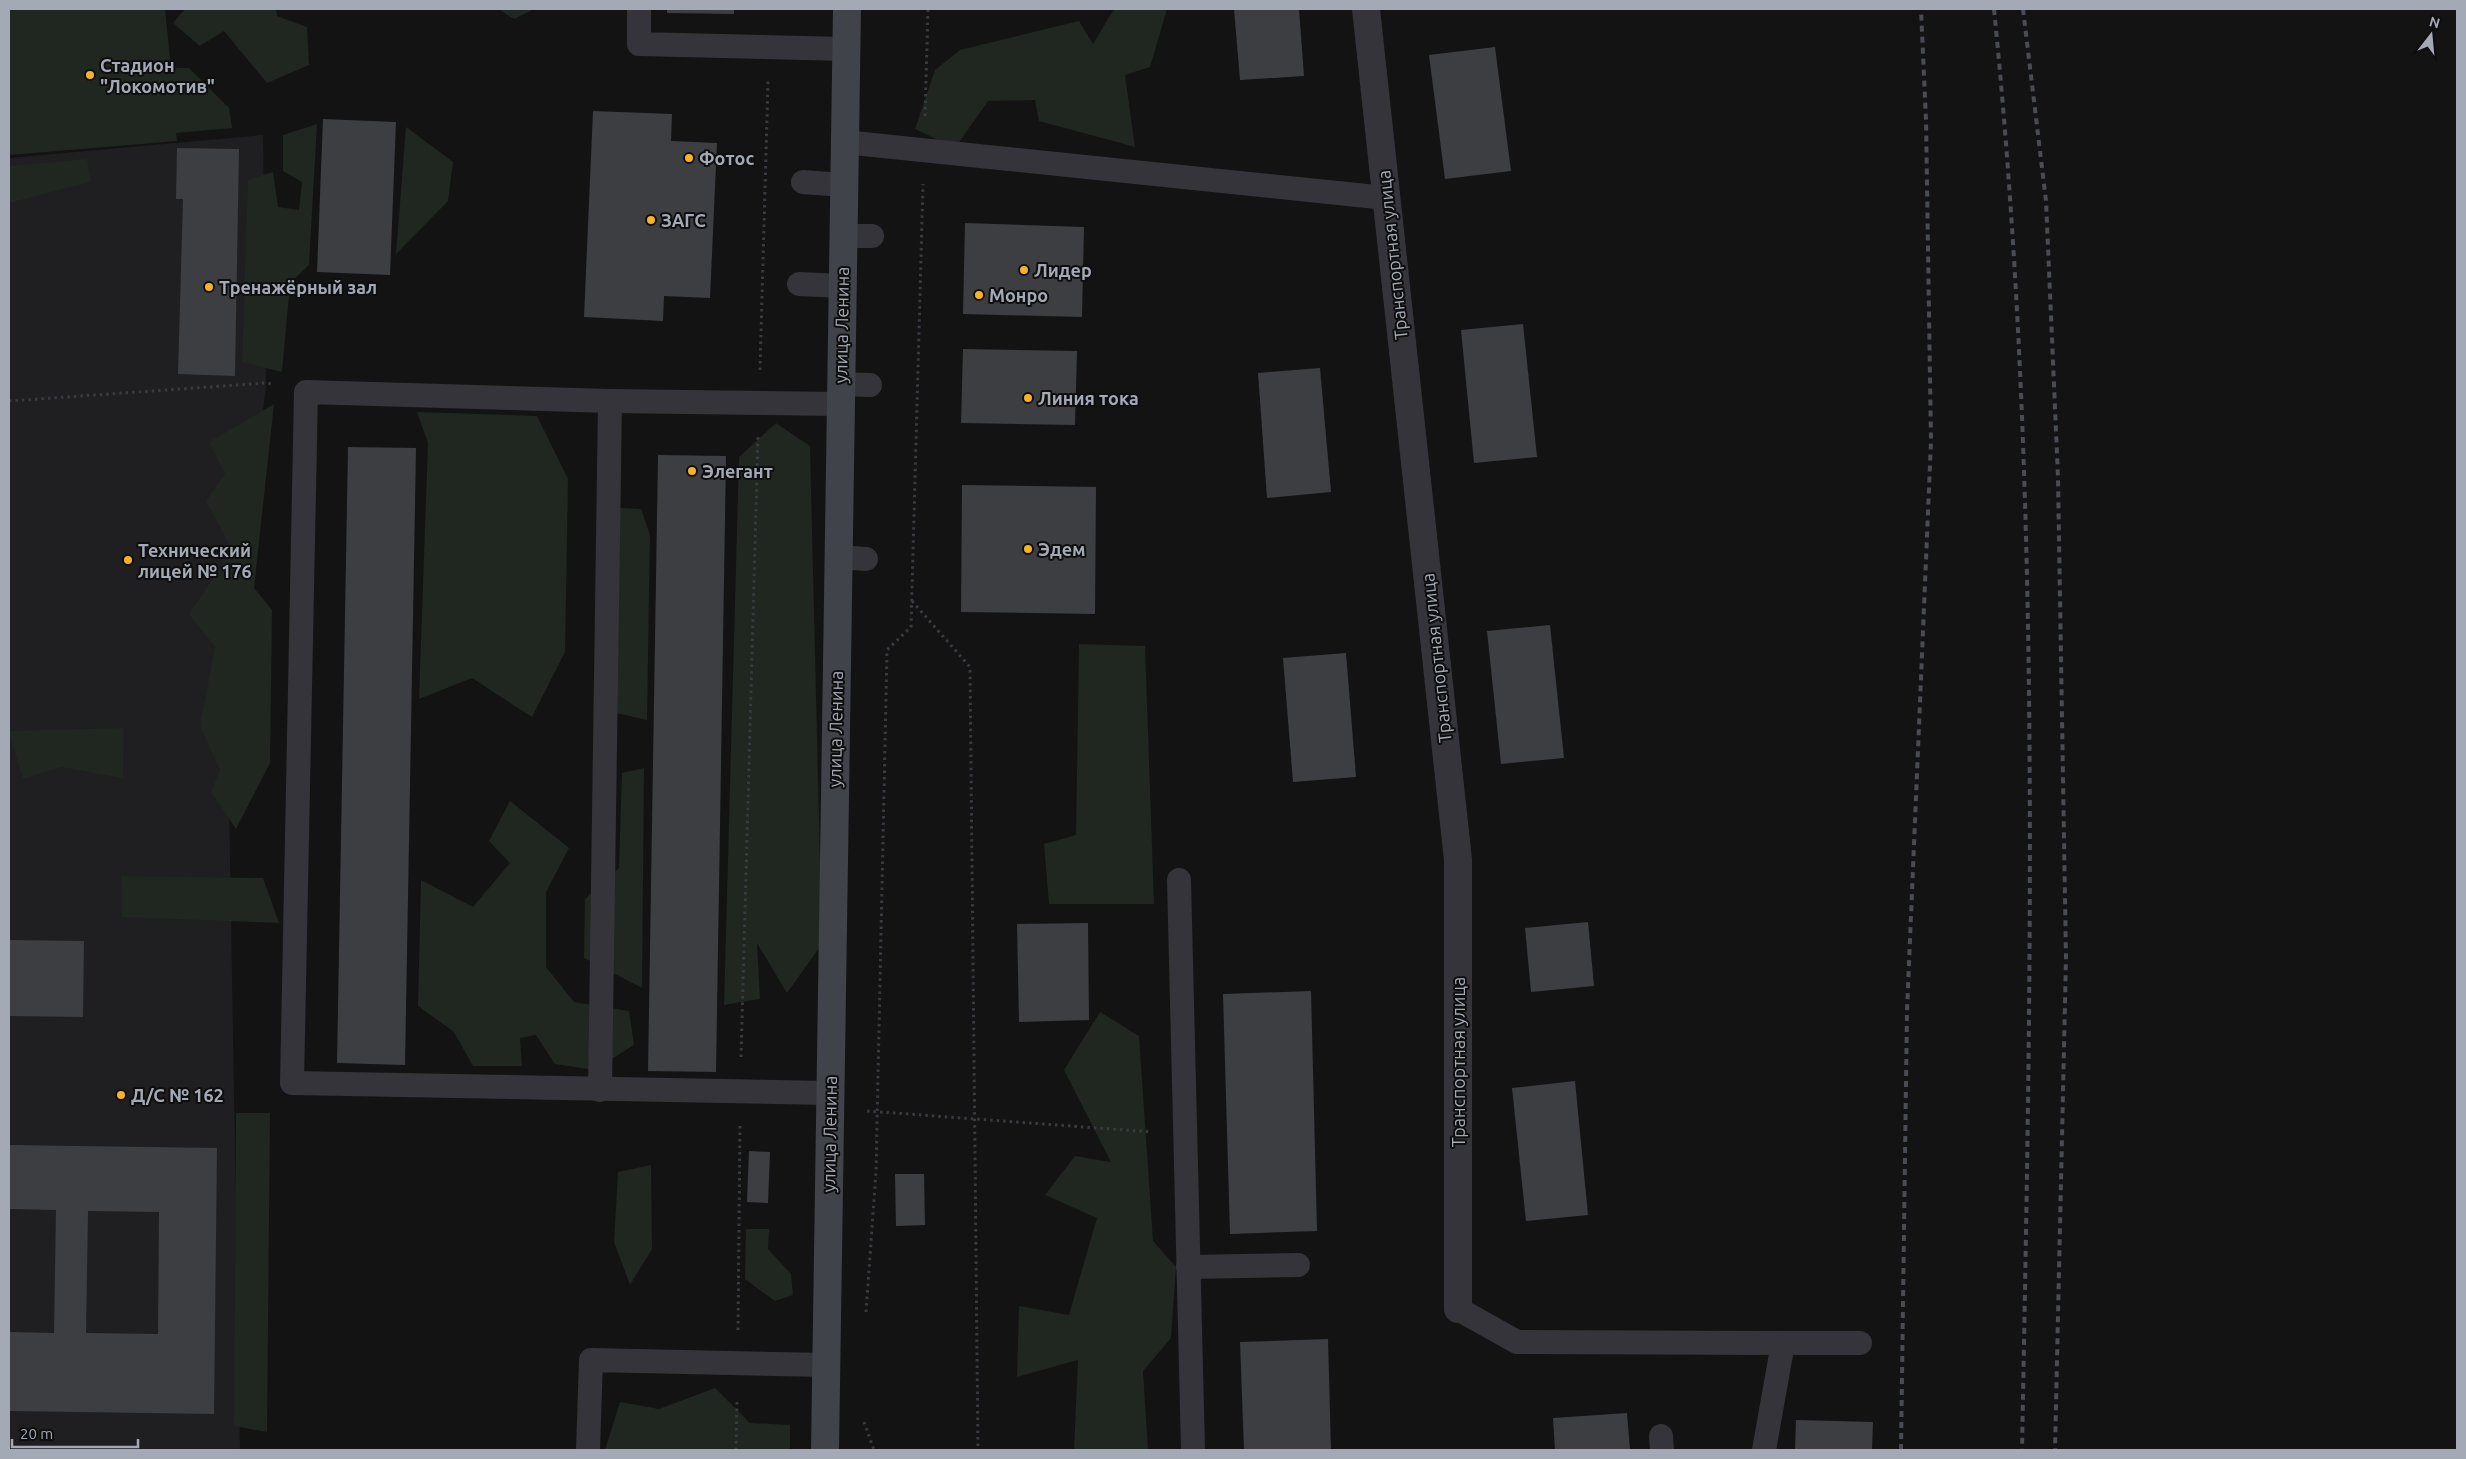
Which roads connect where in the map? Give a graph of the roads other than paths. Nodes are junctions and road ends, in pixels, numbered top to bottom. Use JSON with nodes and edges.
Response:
{"nodes":[{"id":1,"x":639,"y":9,"type":"edge"},
{"id":2,"x":847,"y":9,"type":"edge"},
{"id":3,"x":1366,"y":9,"type":"edge"},
{"id":4,"x":846,"y":49,"type":"junction"},
{"id":5,"x":844,"y":142,"type":"junction"},
{"id":6,"x":803,"y":182,"type":"dead end"},
{"id":7,"x":843,"y":185,"type":"junction"},
{"id":8,"x":1386,"y":198,"type":"junction"},
{"id":9,"x":843,"y":236,"type":"junction"},
{"id":10,"x":872,"y":236,"type":"dead end"},
{"id":11,"x":799,"y":284,"type":"dead end"},
{"id":12,"x":842,"y":286,"type":"junction"},
{"id":13,"x":870,"y":385,"type":"dead end"},
{"id":14,"x":840,"y":394,"type":"junction"},
{"id":15,"x":610,"y":401,"type":"junction"},
{"id":16,"x":838,"y":557,"type":"junction"},
{"id":17,"x":866,"y":559,"type":"dead end"},
{"id":18,"x":1179,"y":880,"type":"dead end"},
{"id":19,"x":600,"y":1090,"type":"junction"},
{"id":20,"x":830,"y":1101,"type":"junction"},
{"id":21,"x":1298,"y":1265,"type":"dead end"},
{"id":22,"x":1188,"y":1267,"type":"junction"},
{"id":23,"x":1458,"y":1309,"type":"joint"},
{"id":24,"x":1783,"y":1343,"type":"junction"},
{"id":25,"x":1860,"y":1343,"type":"dead end"},
{"id":26,"x":826,"y":1365,"type":"junction"},
{"id":27,"x":588,"y":1450,"type":"edge"},
{"id":28,"x":824,"y":1450,"type":"edge"},
{"id":29,"x":1193,"y":1450,"type":"edge"},
{"id":30,"x":1764,"y":1450,"type":"edge"}],
"edges":[{"from":1,"to":4,"type":"lane"},
{"from":2,"to":4,"type":"main road","name":"улица Ленина"},
{"from":3,"to":8,"type":"street","name":"Транспортная улица"},
{"from":4,"to":5,"type":"main road","name":"улица Ленина"},
{"from":5,"to":7,"type":"main road","name":"улица Ленина"},
{"from":5,"to":8,"type":"lane"},
{"from":6,"to":7,"type":"lane"},
{"from":7,"to":9,"type":"main road","name":"улица Ленина"},
{"from":8,"to":23,"type":"street","name":"Транспортная улица"},
{"from":9,"to":10,"type":"lane"},
{"from":9,"to":12,"type":"main road","name":"улица Ленина"},
{"from":11,"to":12,"type":"lane"},
{"from":12,"to":14,"type":"main road","name":"улица Ленина"},
{"from":13,"to":14,"type":"lane"},
{"from":14,"to":15,"type":"lane"},
{"from":14,"to":16,"type":"main road","name":"улица Ленина"},
{"from":15,"to":19,"type":"lane"},
{"from":15,"to":19,"type":"lane"},
{"from":16,"to":17,"type":"lane"},
{"from":16,"to":20,"type":"main road","name":"улица Ленина"},
{"from":18,"to":22,"type":"lane"},
{"from":19,"to":20,"type":"lane"},
{"from":20,"to":26,"type":"main road","name":"улица Ленина"},
{"from":21,"to":22,"type":"lane"},
{"from":22,"to":29,"type":"lane"},
{"from":23,"to":24,"type":"lane"},
{"from":24,"to":25,"type":"lane"},
{"from":24,"to":30,"type":"lane"},
{"from":26,"to":27,"type":"lane"},
{"from":26,"to":28,"type":"main road","name":"улица Ленина"}]}
